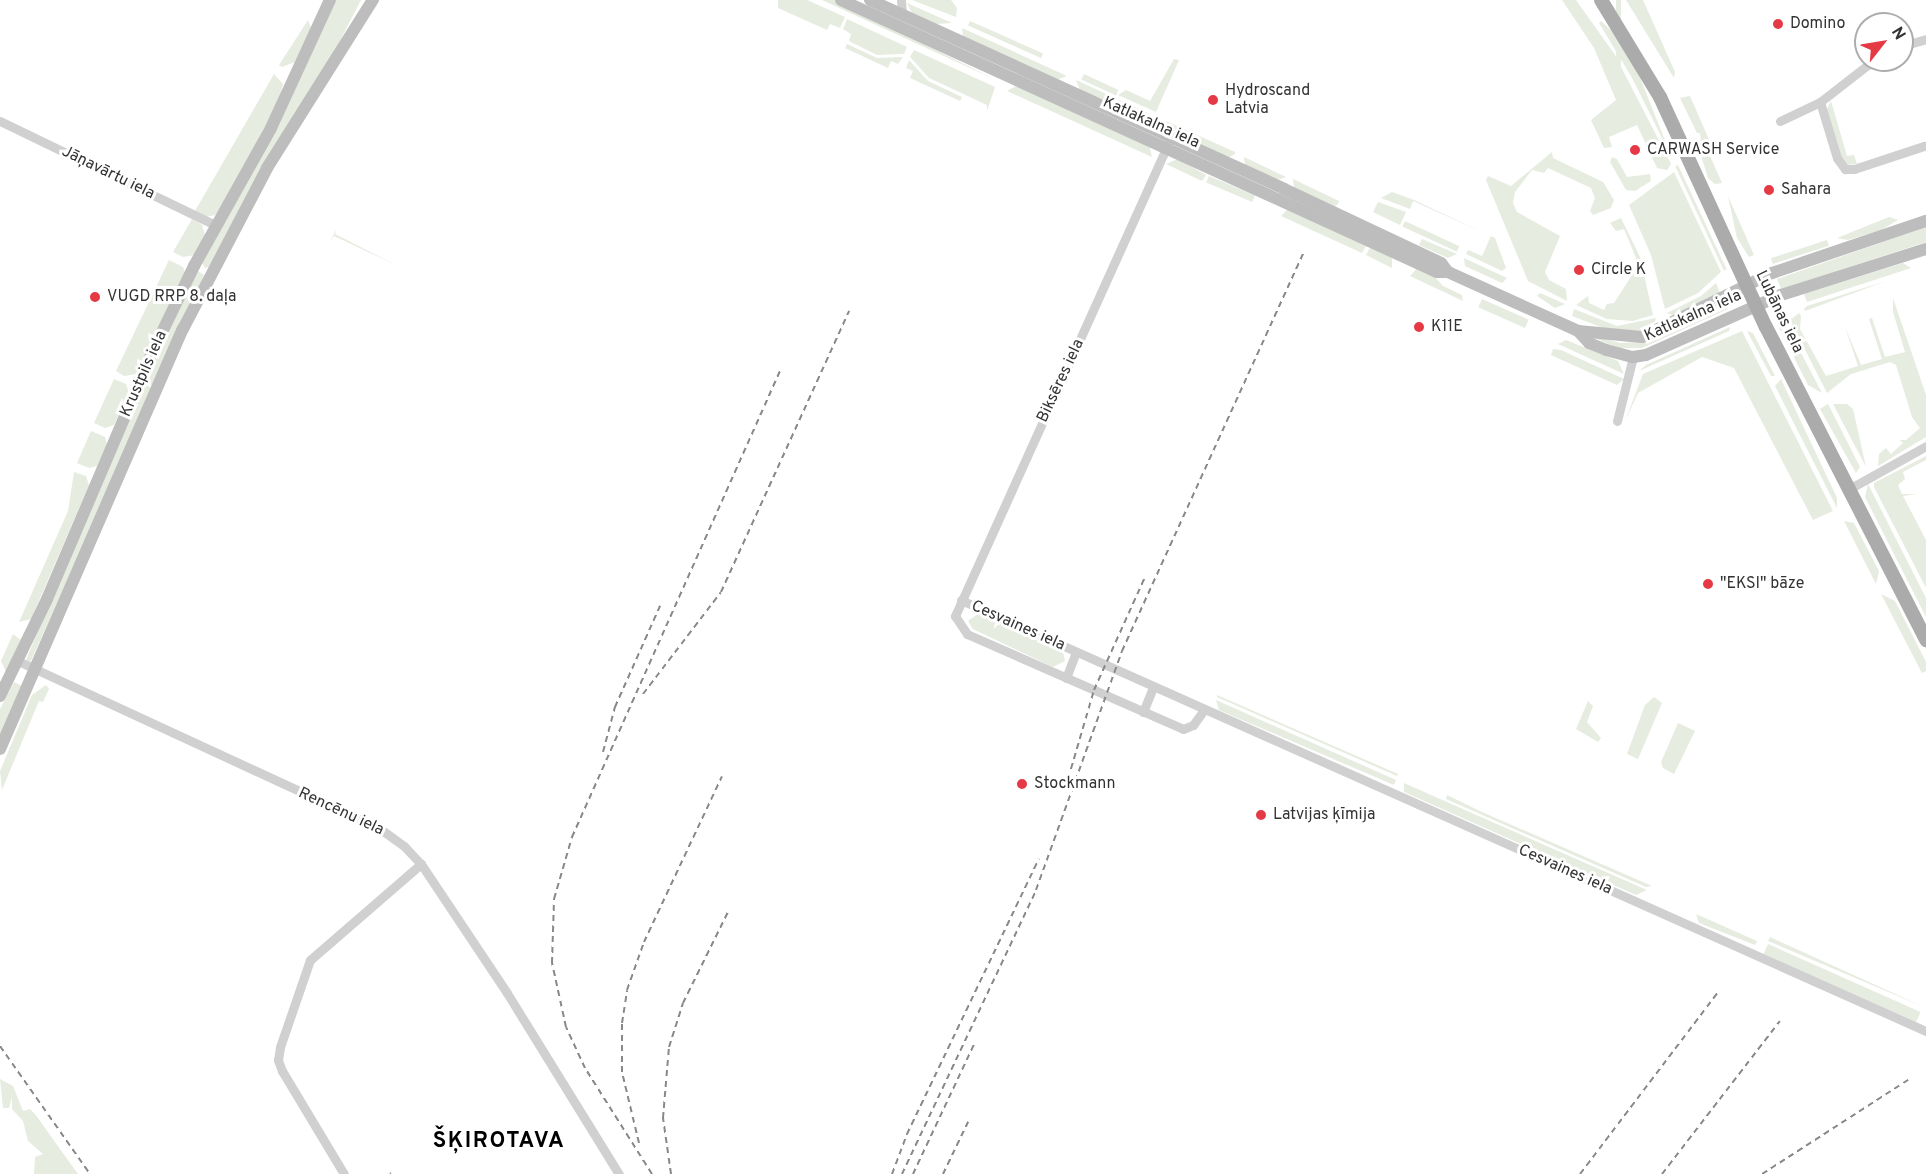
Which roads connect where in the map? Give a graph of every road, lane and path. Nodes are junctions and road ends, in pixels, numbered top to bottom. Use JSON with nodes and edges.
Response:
{"nodes":[{"id":1,"x":330,"y":0,"type":"edge"},
{"id":2,"x":365,"y":0,"type":"edge"},
{"id":3,"x":374,"y":0,"type":"edge"},
{"id":4,"x":841,"y":0,"type":"edge"},
{"id":5,"x":870,"y":0,"type":"edge"},
{"id":6,"x":901,"y":0,"type":"edge"},
{"id":7,"x":1601,"y":0,"type":"edge"},
{"id":8,"x":902,"y":15,"type":"junction"},
{"id":9,"x":340,"y":52,"type":"junction"},
{"id":10,"x":1859,"y":72,"type":"edge"},
{"id":11,"x":1820,"y":102,"type":"junction"},
{"id":12,"x":0,"y":121,"type":"edge"},
{"id":13,"x":1780,"y":121,"type":"dead end"},
{"id":14,"x":1171,"y":136,"type":"junction"},
{"id":15,"x":1924,"y":146,"type":"dead end"},
{"id":16,"x":1166,"y":149,"type":"junction"},
{"id":17,"x":1926,"y":220,"type":"edge"},
{"id":18,"x":216,"y":226,"type":"junction"},
{"id":19,"x":1926,"y":249,"type":"edge"},
{"id":20,"x":1448,"y":272,"type":"junction"},
{"id":21,"x":1747,"y":285,"type":"junction"},
{"id":22,"x":1756,"y":306,"type":"junction"},
{"id":23,"x":1578,"y":331,"type":"junction"},
{"id":24,"x":1633,"y":357,"type":"junction"},
{"id":25,"x":1617,"y":421,"type":"dead end"},
{"id":26,"x":1926,"y":446,"type":"edge"},
{"id":27,"x":1849,"y":489,"type":"junction"},
{"id":28,"x":961,"y":600,"type":"junction"},
{"id":29,"x":959,"y":625,"type":"joint"},
{"id":30,"x":1926,"y":640,"type":"edge"},
{"id":31,"x":1076,"y":652,"type":"junction"},
{"id":32,"x":18,"y":661,"type":"junction"},
{"id":33,"x":35,"y":668,"type":"junction"},
{"id":34,"x":1066,"y":678,"type":"junction"},
{"id":35,"x":1153,"y":687,"type":"junction"},
{"id":36,"x":0,"y":696,"type":"edge"},
{"id":37,"x":1204,"y":710,"type":"junction"},
{"id":38,"x":1143,"y":712,"type":"junction"},
{"id":39,"x":0,"y":749,"type":"edge"},
{"id":40,"x":422,"y":864,"type":"junction"},
{"id":41,"x":1926,"y":1031,"type":"edge"},
{"id":42,"x":344,"y":1174,"type":"edge"},
{"id":43,"x":619,"y":1174,"type":"edge"}],
"edges":[{"from":1,"to":18,"type":"street","name":"Krustpils iela"},
{"from":2,"to":9,"type":"street"},
{"from":3,"to":9,"type":"street","name":"Krustpils iela"},
{"from":4,"to":16,"type":"street","name":"Katlakalna iela"},
{"from":5,"to":8,"type":"street","name":"Katlakalna iela"},
{"from":6,"to":8,"type":"street"},
{"from":7,"to":21,"type":"main road","name":"Lubānas iela"},
{"from":8,"to":14,"type":"street","name":"Katlakalna iela"},
{"from":9,"to":33,"type":"street","name":"Krustpils iela"},
{"from":10,"to":11,"type":"street"},
{"from":11,"to":13,"type":"street"},
{"from":11,"to":15,"type":"street"},
{"from":12,"to":18,"type":"street","name":"Jāņavārtu iela"},
{"from":14,"to":16,"type":"street","name":"Biksēres iela"},
{"from":14,"to":20,"type":"street","name":"Katlakalna iela"},
{"from":16,"to":20,"type":"street","name":"Katlakalna iela"},
{"from":16,"to":28,"type":"street","name":"Biksēres iela"},
{"from":17,"to":21,"type":"street","name":"Katlakalna iela"},
{"from":18,"to":32,"type":"street","name":"Krustpils iela"},
{"from":19,"to":22,"type":"street","name":"Katlakalna iela"},
{"from":20,"to":23,"type":"street","name":"Katlakalna iela"},
{"from":21,"to":22,"type":"main road","name":"Lubānas iela"},
{"from":21,"to":23,"type":"street","name":"Katlakalna iela"},
{"from":22,"to":24,"type":"street","name":"Katlakalna iela"},
{"from":22,"to":27,"type":"main road","name":"Lubānas iela"},
{"from":23,"to":24,"type":"street","name":"Katlakalna iela"},
{"from":24,"to":25,"type":"street"},
{"from":26,"to":27,"type":"street"},
{"from":27,"to":30,"type":"main road","name":"Lubānas iela"},
{"from":28,"to":29,"type":"street","name":"Biksēres iela"},
{"from":28,"to":31,"type":"street","name":"Cesvaines iela"},
{"from":29,"to":34,"type":"street","name":"Cesvaines iela"},
{"from":31,"to":34,"type":"street","name":"Cesvaines iela"},
{"from":31,"to":35,"type":"street","name":"Cesvaines iela"},
{"from":32,"to":33,"type":"street","name":"Rencēnu iela"},
{"from":32,"to":36,"type":"street","name":"Krustpils iela"},
{"from":33,"to":39,"type":"street","name":"Krustpils iela"},
{"from":33,"to":40,"type":"street","name":"Rencēnu iela"},
{"from":34,"to":38,"type":"street","name":"Cesvaines iela"},
{"from":35,"to":37,"type":"street","name":"Cesvaines iela"},
{"from":35,"to":38,"type":"street"},
{"from":37,"to":38,"type":"street","name":"Cesvaines iela"},
{"from":37,"to":41,"type":"street","name":"Cesvaines iela"},
{"from":40,"to":42,"type":"street"},
{"from":40,"to":43,"type":"street","name":"Rencēnu iela"}]}
